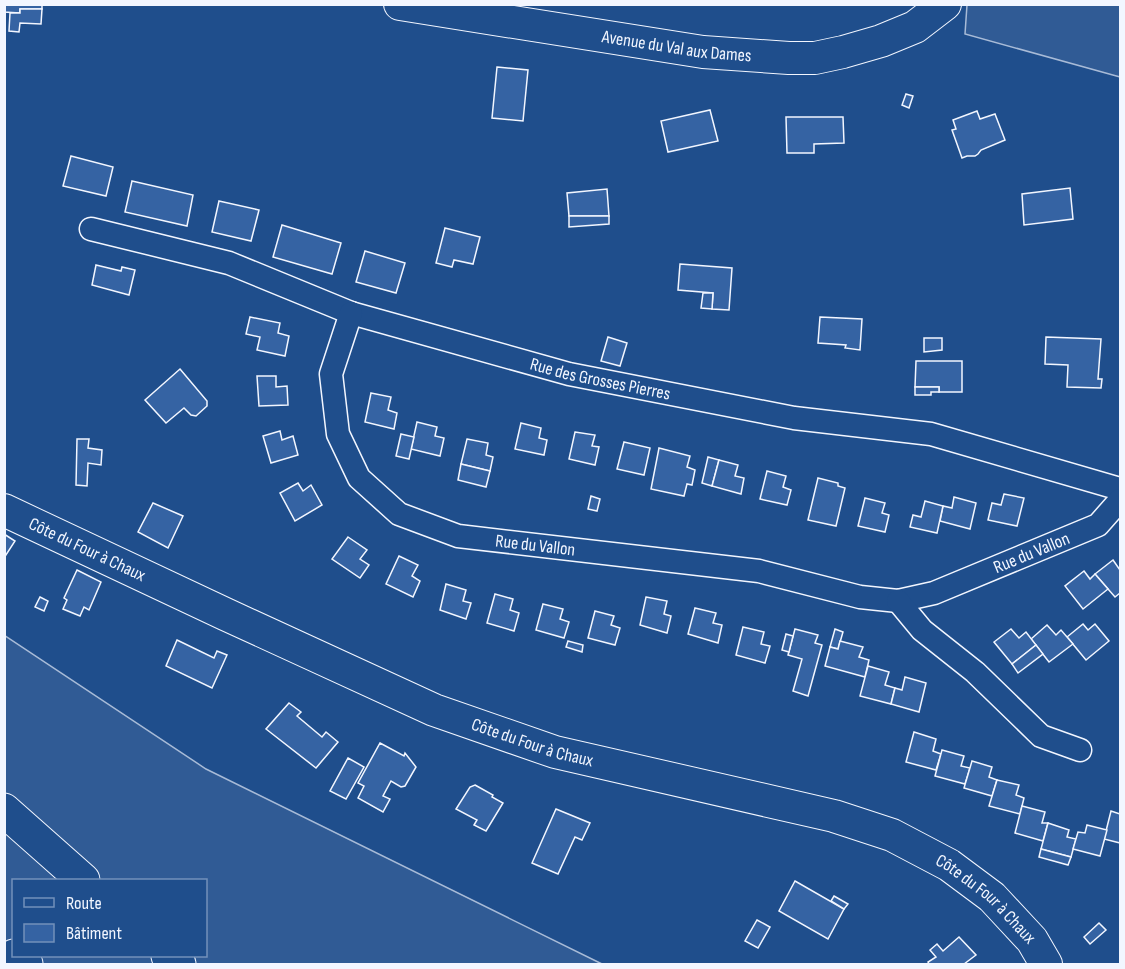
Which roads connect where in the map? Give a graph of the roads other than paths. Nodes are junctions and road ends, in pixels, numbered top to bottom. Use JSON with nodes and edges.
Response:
{"nodes":[{"id":1,"x":400,"y":4,"type":"edge"},
{"id":2,"x":945,"y":4,"type":"edge"},
{"id":3,"x":91,"y":229,"type":"dead end"},
{"id":4,"x":351,"y":313,"type":"junction"},
{"id":5,"x":1120,"y":489,"type":"edge"},
{"id":6,"x":1120,"y":500,"type":"edge"},
{"id":7,"x":4,"y":510,"type":"edge"},
{"id":8,"x":898,"y":601,"type":"junction"},
{"id":9,"x":1080,"y":750,"type":"dead end"},
{"id":10,"x":4,"y":810,"type":"edge"},
{"id":11,"x":4,"y":837,"type":"edge"},
{"id":12,"x":64,"y":879,"type":"edge"},
{"id":13,"x":82,"y":879,"type":"edge"},
{"id":14,"x":1046,"y":964,"type":"edge"}],
"edges":[{"from":1,"to":2,"type":"street","name":"Avenue du Val aux Dames"},
{"from":3,"to":4,"type":"street","name":"Rue des Grosses Pierres"},
{"from":4,"to":5,"type":"street","name":"Rue des Grosses Pierres"},
{"from":4,"to":8,"type":"street","name":"Rue du Vallon"},
{"from":6,"to":8,"type":"street","name":"Rue du Vallon"},
{"from":7,"to":14,"type":"street","name":"Côte du Four à Chaux"},
{"from":8,"to":9,"type":"street"},
{"from":10,"to":13,"type":"highway"},
{"from":11,"to":12,"type":"highway"}]}
